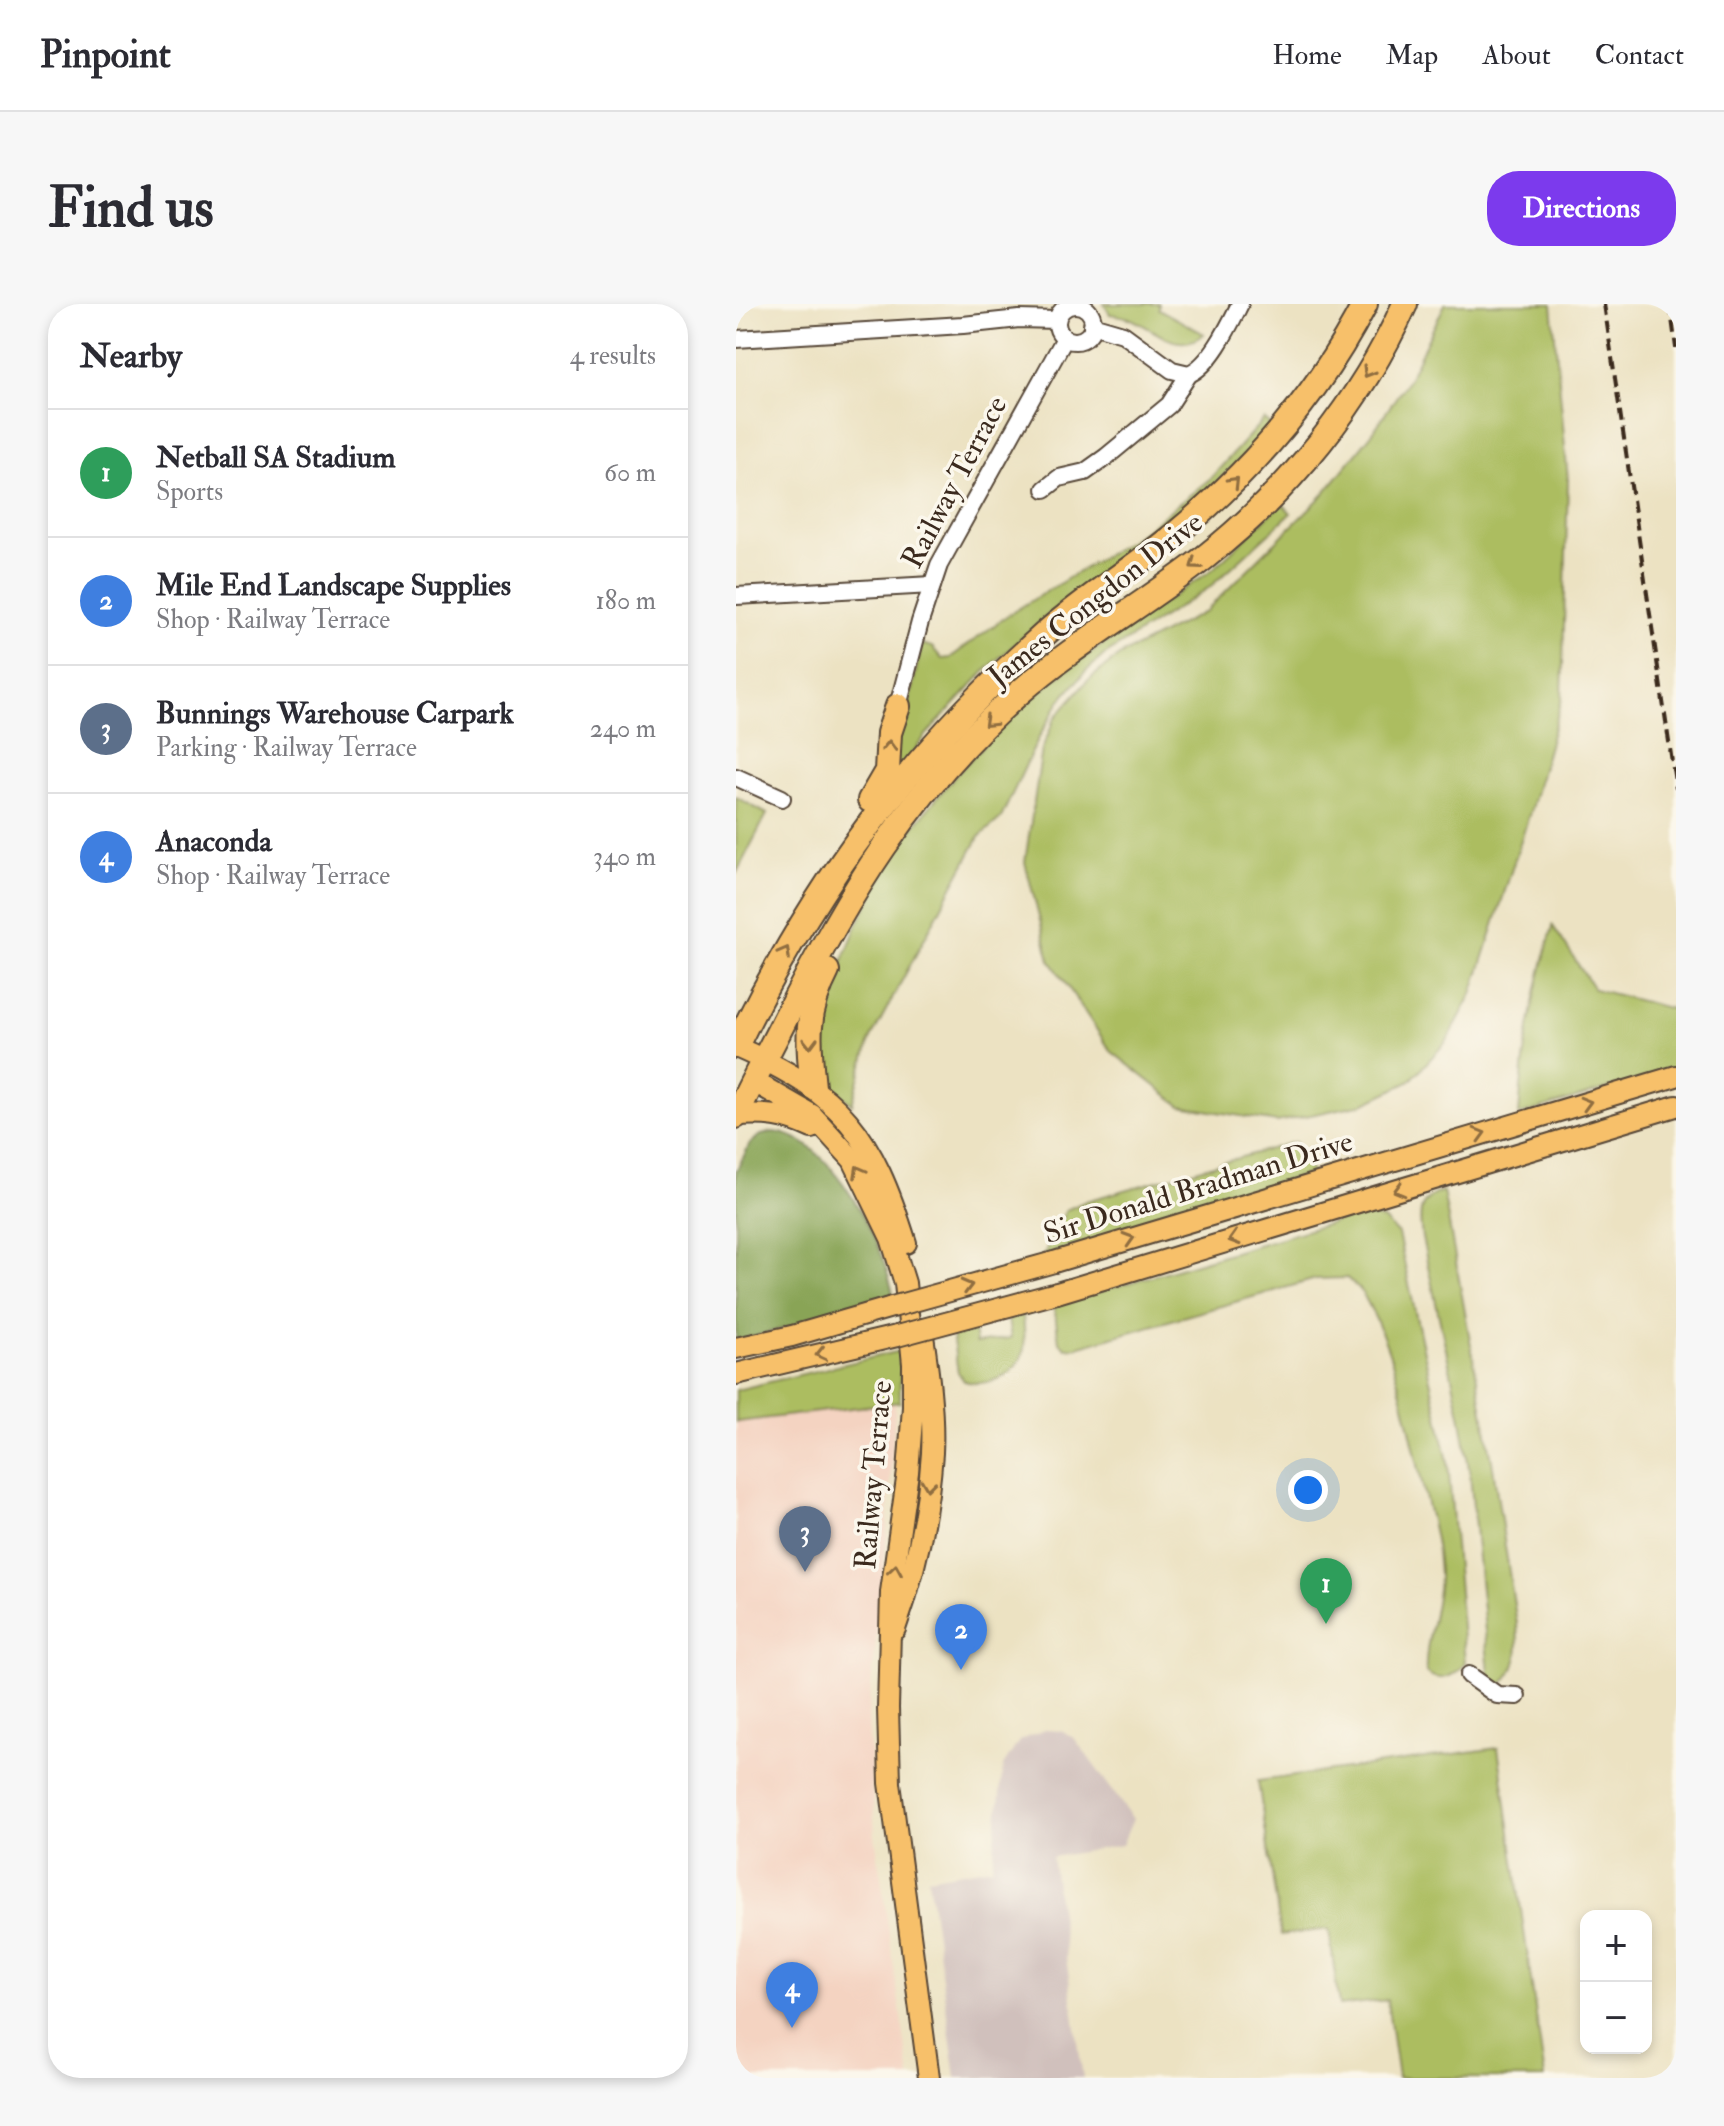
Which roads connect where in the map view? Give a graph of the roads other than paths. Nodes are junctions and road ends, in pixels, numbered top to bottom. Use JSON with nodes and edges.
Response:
{"nodes":[{"id":1,"x":1240,"y":304,"type":"edge"},
{"id":2,"x":1365,"y":304,"type":"edge"},
{"id":3,"x":1405,"y":304,"type":"edge"},
{"id":4,"x":1084,"y":306,"type":"edge"},
{"id":5,"x":1057,"y":320,"type":"junction"},
{"id":6,"x":1092,"y":325,"type":"junction"},
{"id":7,"x":1065,"y":338,"type":"junction"},
{"id":8,"x":736,"y":339,"type":"edge"},
{"id":9,"x":1189,"y":374,"type":"junction"},
{"id":10,"x":1045,"y":489,"type":"dead end"},
{"id":11,"x":932,"y":585,"type":"junction"},
{"id":12,"x":736,"y":596,"type":"edge"},
{"id":13,"x":898,"y":706,"type":"joint"},
{"id":14,"x":736,"y":777,"type":"edge"},
{"id":15,"x":782,"y":798,"type":"dead end"},
{"id":16,"x":823,"y":889,"type":"junction"},
{"id":17,"x":855,"y":890,"type":"junction"},
{"id":18,"x":736,"y":1046,"type":"edge"},
{"id":19,"x":764,"y":1059,"type":"junction"},
{"id":20,"x":744,"y":1076,"type":"edge"},
{"id":21,"x":1676,"y":1076,"type":"edge"},
{"id":22,"x":813,"y":1087,"type":"junction"},
{"id":23,"x":1676,"y":1106,"type":"edge"},
{"id":24,"x":736,"y":1116,"type":"edge"},
{"id":25,"x":837,"y":1140,"type":"junction"},
{"id":26,"x":736,"y":1348,"type":"edge"},
{"id":27,"x":736,"y":1374,"type":"edge"},
{"id":28,"x":889,"y":1647,"type":"junction"},
{"id":29,"x":1469,"y":1675,"type":"dead end"},
{"id":30,"x":1517,"y":1696,"type":"dead end"},
{"id":31,"x":929,"y":2078,"type":"edge"}],
"edges":[{"from":1,"to":9,"type":"street"},
{"from":16,"to":2,"type":"highway","name":"James Congdon Drive","one_way":true},
{"from":3,"to":17,"type":"highway","name":"James Congdon Drive","one_way":true},
{"from":4,"to":5,"type":"street"},
{"from":4,"to":6,"type":"street"},
{"from":5,"to":7,"type":"street"},
{"from":5,"to":8,"type":"street"},
{"from":6,"to":7,"type":"street"},
{"from":6,"to":9,"type":"street"},
{"from":7,"to":11,"type":"street","name":"Railway Terrace"},
{"from":9,"to":10,"type":"street"},
{"from":11,"to":12,"type":"street"},
{"from":11,"to":13,"type":"street","name":"Railway Terrace"},
{"from":16,"to":13,"type":"highway","one_way":true},
{"from":14,"to":15,"type":"street"},
{"from":18,"to":16,"type":"highway","name":"James Congdon Drive","one_way":true},
{"from":17,"to":19,"type":"highway","name":"James Congdon Drive"},
{"from":17,"to":22,"type":"highway","one_way":true},
{"from":18,"to":19,"type":"main road","name":"Railway Terrace"},
{"from":19,"to":20,"type":"highway","name":"James Congdon Drive"},
{"from":19,"to":22,"type":"main road","name":"Railway Terrace"},
{"from":20,"to":24,"type":"highway","name":"James Congdon Drive"},
{"from":20,"to":25,"type":"main road","name":"Railway Terrace"},
{"from":26,"to":21,"type":"main road","name":"Sir Donald Bradman Drive","one_way":true,"bridge":true},
{"from":22,"to":28,"type":"main road","name":"Railway Terrace","one_way":true},
{"from":23,"to":27,"type":"main road","name":"Sir Donald Bradman Drive","one_way":true,"bridge":true},
{"from":24,"to":25,"type":"main road"},
{"from":28,"to":25,"type":"main road","name":"Railway Terrace","one_way":true},
{"from":28,"to":31,"type":"main road","name":"Railway Terrace"},
{"from":29,"to":30,"type":"street"}]}
